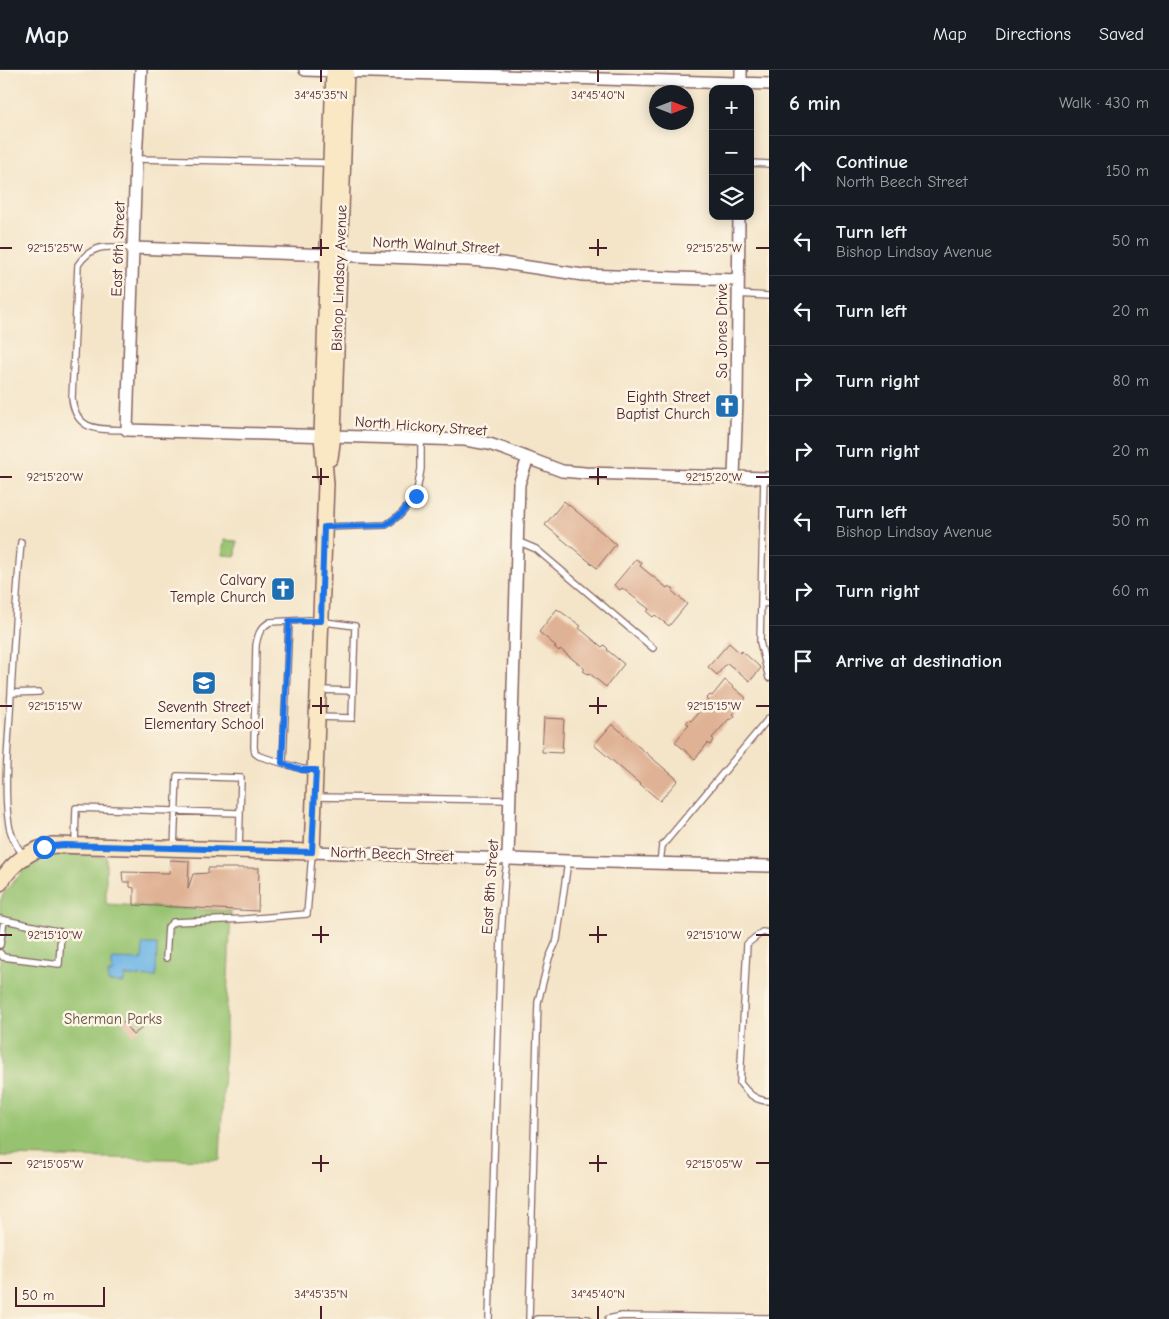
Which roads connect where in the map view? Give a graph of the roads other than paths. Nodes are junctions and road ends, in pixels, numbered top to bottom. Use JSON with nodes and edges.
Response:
{"nodes":[{"id":1,"x":141,"y":70,"type":"edge"},
{"id":2,"x":305,"y":70,"type":"edge"},
{"id":3,"x":741,"y":70,"type":"edge"},
{"id":4,"x":340,"y":71,"type":"edge"},
{"id":5,"x":769,"y":84,"type":"edge"},
{"id":6,"x":714,"y":85,"type":"edge"},
{"id":7,"x":741,"y":85,"type":"edge"},
{"id":8,"x":754,"y":85,"type":"edge"},
{"id":9,"x":136,"y":159,"type":"junction"},
{"id":10,"x":332,"y":163,"type":"junction"},
{"id":11,"x":754,"y":163,"type":"edge"},
{"id":12,"x":769,"y":164,"type":"edge"},
{"id":13,"x":740,"y":220,"type":"edge"},
{"id":14,"x":133,"y":248,"type":"junction"},
{"id":15,"x":334,"y":255,"type":"junction"},
{"id":16,"x":738,"y":280,"type":"junction"},
{"id":17,"x":737,"y":294,"type":"junction"},
{"id":18,"x":769,"y":296,"type":"edge"},
{"id":19,"x":127,"y":430,"type":"junction"},
{"id":20,"x":328,"y":436,"type":"junction"},
{"id":21,"x":421,"y":439,"type":"junction"},
{"id":22,"x":528,"y":458,"type":"junction"},
{"id":23,"x":734,"y":476,"type":"junction"},
{"id":24,"x":766,"y":478,"type":"edge"},
{"id":25,"x":324,"y":527,"type":"junction"},
{"id":26,"x":517,"y":541,"type":"junction"},
{"id":27,"x":21,"y":542,"type":"dead end"},
{"id":28,"x":769,"y":603,"type":"edge"},
{"id":29,"x":761,"y":604,"type":"junction"},
{"id":30,"x":289,"y":621,"type":"junction"},
{"id":31,"x":321,"y":621,"type":"junction"},
{"id":32,"x":653,"y":648,"type":"dead end"},
{"id":33,"x":769,"y":678,"type":"edge"},
{"id":34,"x":319,"y":690,"type":"junction"},
{"id":35,"x":353,"y":691,"type":"junction"},
{"id":36,"x":39,"y":692,"type":"dead end"},
{"id":37,"x":11,"y":693,"type":"junction"},
{"id":38,"x":318,"y":717,"type":"junction"},
{"id":39,"x":769,"y":719,"type":"edge"},
{"id":40,"x":282,"y":763,"type":"junction"},
{"id":41,"x":316,"y":770,"type":"junction"},
{"id":42,"x":315,"y":797,"type":"junction"},
{"id":43,"x":510,"y":800,"type":"junction"},
{"id":44,"x":176,"y":811,"type":"junction"},
{"id":45,"x":240,"y":813,"type":"junction"},
{"id":46,"x":75,"y":845,"type":"junction"},
{"id":47,"x":174,"y":848,"type":"junction"},
{"id":48,"x":239,"y":850,"type":"junction"},
{"id":49,"x":312,"y":852,"type":"junction"},
{"id":50,"x":24,"y":856,"type":"junction"},
{"id":51,"x":508,"y":858,"type":"junction"},
{"id":52,"x":568,"y":861,"type":"junction"},
{"id":53,"x":660,"y":863,"type":"junction"},
{"id":54,"x":769,"y":866,"type":"edge"},
{"id":55,"x":0,"y":883,"type":"edge"},
{"id":56,"x":2,"y":920,"type":"edge"},
{"id":57,"x":769,"y":932,"type":"edge"},
{"id":58,"x":0,"y":945,"type":"edge"},
{"id":59,"x":0,"y":952,"type":"edge"},
{"id":60,"x":166,"y":958,"type":"dead end"},
{"id":61,"x":769,"y":1101,"type":"edge"},
{"id":62,"x":769,"y":1318,"type":"edge"},
{"id":63,"x":490,"y":1319,"type":"edge"},
{"id":64,"x":529,"y":1319,"type":"edge"},
{"id":65,"x":537,"y":1319,"type":"edge"},
{"id":66,"x":588,"y":1319,"type":"edge"},
{"id":67,"x":608,"y":1319,"type":"edge"}],
"edges":[{"from":1,"to":9,"type":"street","name":"East 6th Street"},
{"from":2,"to":4,"type":"street"},
{"from":3,"to":7,"type":"street"},
{"from":4,"to":6,"type":"street"},
{"from":4,"to":10,"type":"street","name":"Bishop Lindsay Avenue"},
{"from":4,"to":15,"type":"street","name":"Bishop Lindsay Avenue"},
{"from":5,"to":8,"type":"street"},
{"from":9,"to":10,"type":"lane"},
{"from":9,"to":14,"type":"street","name":"East 6th Street"},
{"from":10,"to":15,"type":"street","name":"Bishop Lindsay Avenue"},
{"from":11,"to":12,"type":"lane"},
{"from":13,"to":16,"type":"street","name":"Sa Jones Drive"},
{"from":14,"to":15,"type":"street","name":"North Walnut Street"},
{"from":14,"to":19,"type":"street","name":"East 6th Street"},
{"from":14,"to":19,"type":"lane"},
{"from":15,"to":16,"type":"street","name":"North Walnut Street"},
{"from":15,"to":20,"type":"street","name":"Bishop Lindsay Avenue"},
{"from":16,"to":17,"type":"street","name":"Sa Jones Drive"},
{"from":17,"to":18,"type":"lane"},
{"from":17,"to":23,"type":"street","name":"Sa Jones Drive"},
{"from":19,"to":20,"type":"street","name":"North Hickory Street"},
{"from":20,"to":21,"type":"street","name":"North Hickory Street"},
{"from":20,"to":25,"type":"street","name":"Bishop Lindsay Avenue"},
{"from":21,"to":22,"type":"street","name":"North Hickory Street"},
{"from":21,"to":25,"type":"lane"},
{"from":22,"to":23,"type":"street","name":"North Hickory Street"},
{"from":22,"to":26,"type":"street","name":"East 8th Street"},
{"from":23,"to":24,"type":"street","name":"North Hickory Street"},
{"from":24,"to":29,"type":"lane"},
{"from":25,"to":31,"type":"street","name":"Bishop Lindsay Avenue"},
{"from":26,"to":32,"type":"lane"},
{"from":26,"to":43,"type":"street","name":"East 8th Street"},
{"from":27,"to":37,"type":"lane"},
{"from":28,"to":29,"type":"lane"},
{"from":29,"to":33,"type":"lane"},
{"from":30,"to":31,"type":"lane"},
{"from":30,"to":40,"type":"lane"},
{"from":30,"to":40,"type":"lane"},
{"from":31,"to":34,"type":"street","name":"Bishop Lindsay Avenue"},
{"from":31,"to":35,"type":"lane"},
{"from":34,"to":35,"type":"lane"},
{"from":34,"to":38,"type":"street","name":"Bishop Lindsay Avenue"},
{"from":35,"to":38,"type":"lane"},
{"from":36,"to":37,"type":"lane"},
{"from":37,"to":50,"type":"lane"},
{"from":38,"to":41,"type":"street","name":"Bishop Lindsay Avenue"},
{"from":39,"to":53,"type":"lane"},
{"from":40,"to":41,"type":"lane"},
{"from":41,"to":42,"type":"street","name":"Bishop Lindsay Avenue"},
{"from":42,"to":43,"type":"lane"},
{"from":42,"to":49,"type":"street","name":"Bishop Lindsay Avenue"},
{"from":43,"to":51,"type":"street","name":"East 8th Street"},
{"from":44,"to":45,"type":"lane"},
{"from":44,"to":45,"type":"lane"},
{"from":44,"to":46,"type":"lane"},
{"from":44,"to":47,"type":"lane"},
{"from":45,"to":48,"type":"lane"},
{"from":46,"to":47,"type":"street","name":"North Beech Street"},
{"from":46,"to":50,"type":"street","name":"North Beech Street"},
{"from":47,"to":48,"type":"street","name":"North Beech Street"},
{"from":48,"to":49,"type":"street","name":"North Beech Street"},
{"from":49,"to":51,"type":"street","name":"North Beech Street"},
{"from":49,"to":60,"type":"lane"},
{"from":50,"to":55,"type":"street","name":"North Beech Street"},
{"from":51,"to":52,"type":"street","name":"North Beech Street"},
{"from":51,"to":63,"type":"lane","name":"East 8th Street"},
{"from":52,"to":53,"type":"street","name":"North Beech Street"},
{"from":52,"to":64,"type":"lane"},
{"from":53,"to":54,"type":"street","name":"North Beech Street"},
{"from":56,"to":58,"type":"lane"},
{"from":56,"to":59,"type":"lane"},
{"from":57,"to":61,"type":"lane"},
{"from":62,"to":67,"type":"lane"},
{"from":65,"to":66,"type":"lane"}]}
